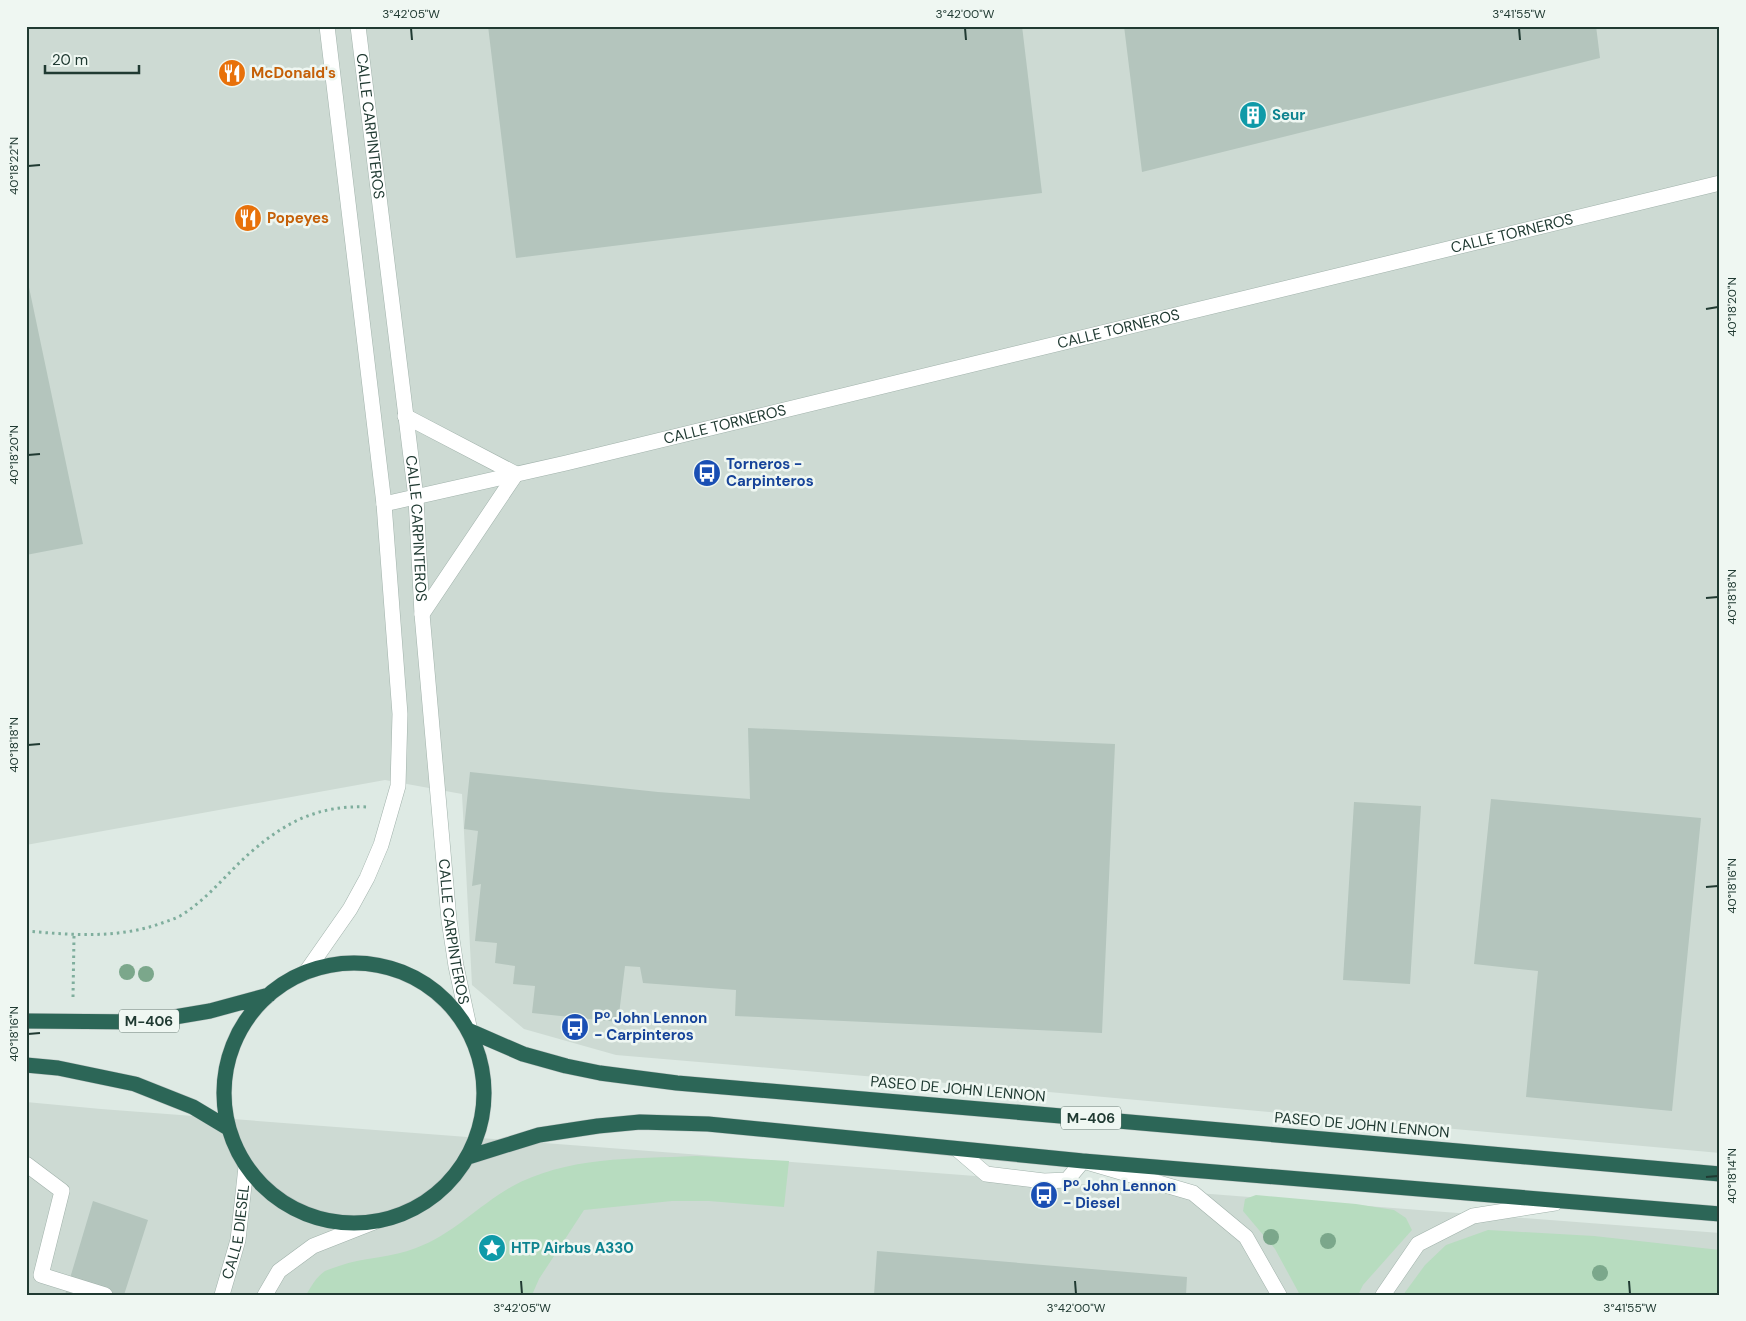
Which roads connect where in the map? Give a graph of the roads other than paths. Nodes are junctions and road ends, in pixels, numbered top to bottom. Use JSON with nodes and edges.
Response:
{"nodes":[{"id":1,"x":327,"y":26,"type":"edge"},
{"id":2,"x":358,"y":26,"type":"edge"},
{"id":3,"x":1720,"y":183,"type":"edge"},
{"id":4,"x":406,"y":416,"type":"junction"},
{"id":5,"x":516,"y":474,"type":"junction"},
{"id":6,"x":416,"y":498,"type":"junction"},
{"id":7,"x":384,"y":504,"type":"junction"},
{"id":8,"x":422,"y":614,"type":"junction"},
{"id":9,"x":306,"y":972,"type":"junction"},
{"id":10,"x":269,"y":995,"type":"junction"},
{"id":11,"x":26,"y":1021,"type":"edge"},
{"id":12,"x":470,"y":1031,"type":"junction"},
{"id":13,"x":26,"y":1065,"type":"edge"},
{"id":14,"x":228,"y":1128,"type":"junction"},
{"id":15,"x":958,"y":1150,"type":"junction"},
{"id":16,"x":468,"y":1157,"type":"junction"},
{"id":17,"x":1083,"y":1162,"type":"junction"},
{"id":18,"x":26,"y":1164,"type":"edge"},
{"id":19,"x":246,"y":1167,"type":"junction"},
{"id":20,"x":1720,"y":1174,"type":"edge"},
{"id":21,"x":1566,"y":1202,"type":"junction"},
{"id":22,"x":1720,"y":1214,"type":"edge"},
{"id":23,"x":374,"y":1222,"type":"junction"},
{"id":24,"x":105,"y":1295,"type":"edge"},
{"id":25,"x":222,"y":1295,"type":"edge"},
{"id":26,"x":266,"y":1295,"type":"edge"},
{"id":27,"x":1279,"y":1295,"type":"edge"},
{"id":28,"x":1383,"y":1295,"type":"edge"}],
"edges":[{"from":1,"to":7,"type":"street","name":"CALLE CARPINTEROS"},
{"from":2,"to":4,"type":"street","name":"CALLE CARPINTEROS"},
{"from":3,"to":5,"type":"street","name":"CALLE TORNEROS"},
{"from":4,"to":5,"type":"street"},
{"from":4,"to":6,"type":"street","name":"CALLE CARPINTEROS"},
{"from":5,"to":6,"type":"street","name":"CALLE TORNEROS"},
{"from":5,"to":8,"type":"street"},
{"from":6,"to":7,"type":"street","name":"CALLE TORNEROS"},
{"from":6,"to":8,"type":"street","name":"CALLE CARPINTEROS"},
{"from":7,"to":9,"type":"street","name":"CALLE CARPINTEROS"},
{"from":8,"to":12,"type":"street","name":"CALLE CARPINTEROS"},
{"from":9,"to":10,"type":"highway","number":"M-406"},
{"from":9,"to":12,"type":"highway","number":"M-406"},
{"from":10,"to":11,"type":"highway","number":"M-406"},
{"from":10,"to":14,"type":"highway","number":"M-406"},
{"from":12,"to":16,"type":"highway","number":"M-406"},
{"from":12,"to":20,"type":"highway","name":"PASEO DE JOHN LENNON","number":"M-406"},
{"from":13,"to":14,"type":"highway"},
{"from":14,"to":19,"type":"highway","number":"M-406"},
{"from":15,"to":16,"type":"highway"},
{"from":15,"to":17,"type":"highway"},
{"from":15,"to":17,"type":"street"},
{"from":16,"to":23,"type":"highway","number":"M-406"},
{"from":17,"to":21,"type":"highway"},
{"from":17,"to":27,"type":"street"},
{"from":18,"to":24,"type":"street"},
{"from":19,"to":23,"type":"highway","number":"M-406"},
{"from":19,"to":25,"type":"street","name":"CALLE DIESEL"},
{"from":21,"to":22,"type":"highway"},
{"from":21,"to":28,"type":"street"},
{"from":23,"to":26,"type":"street"}]}
